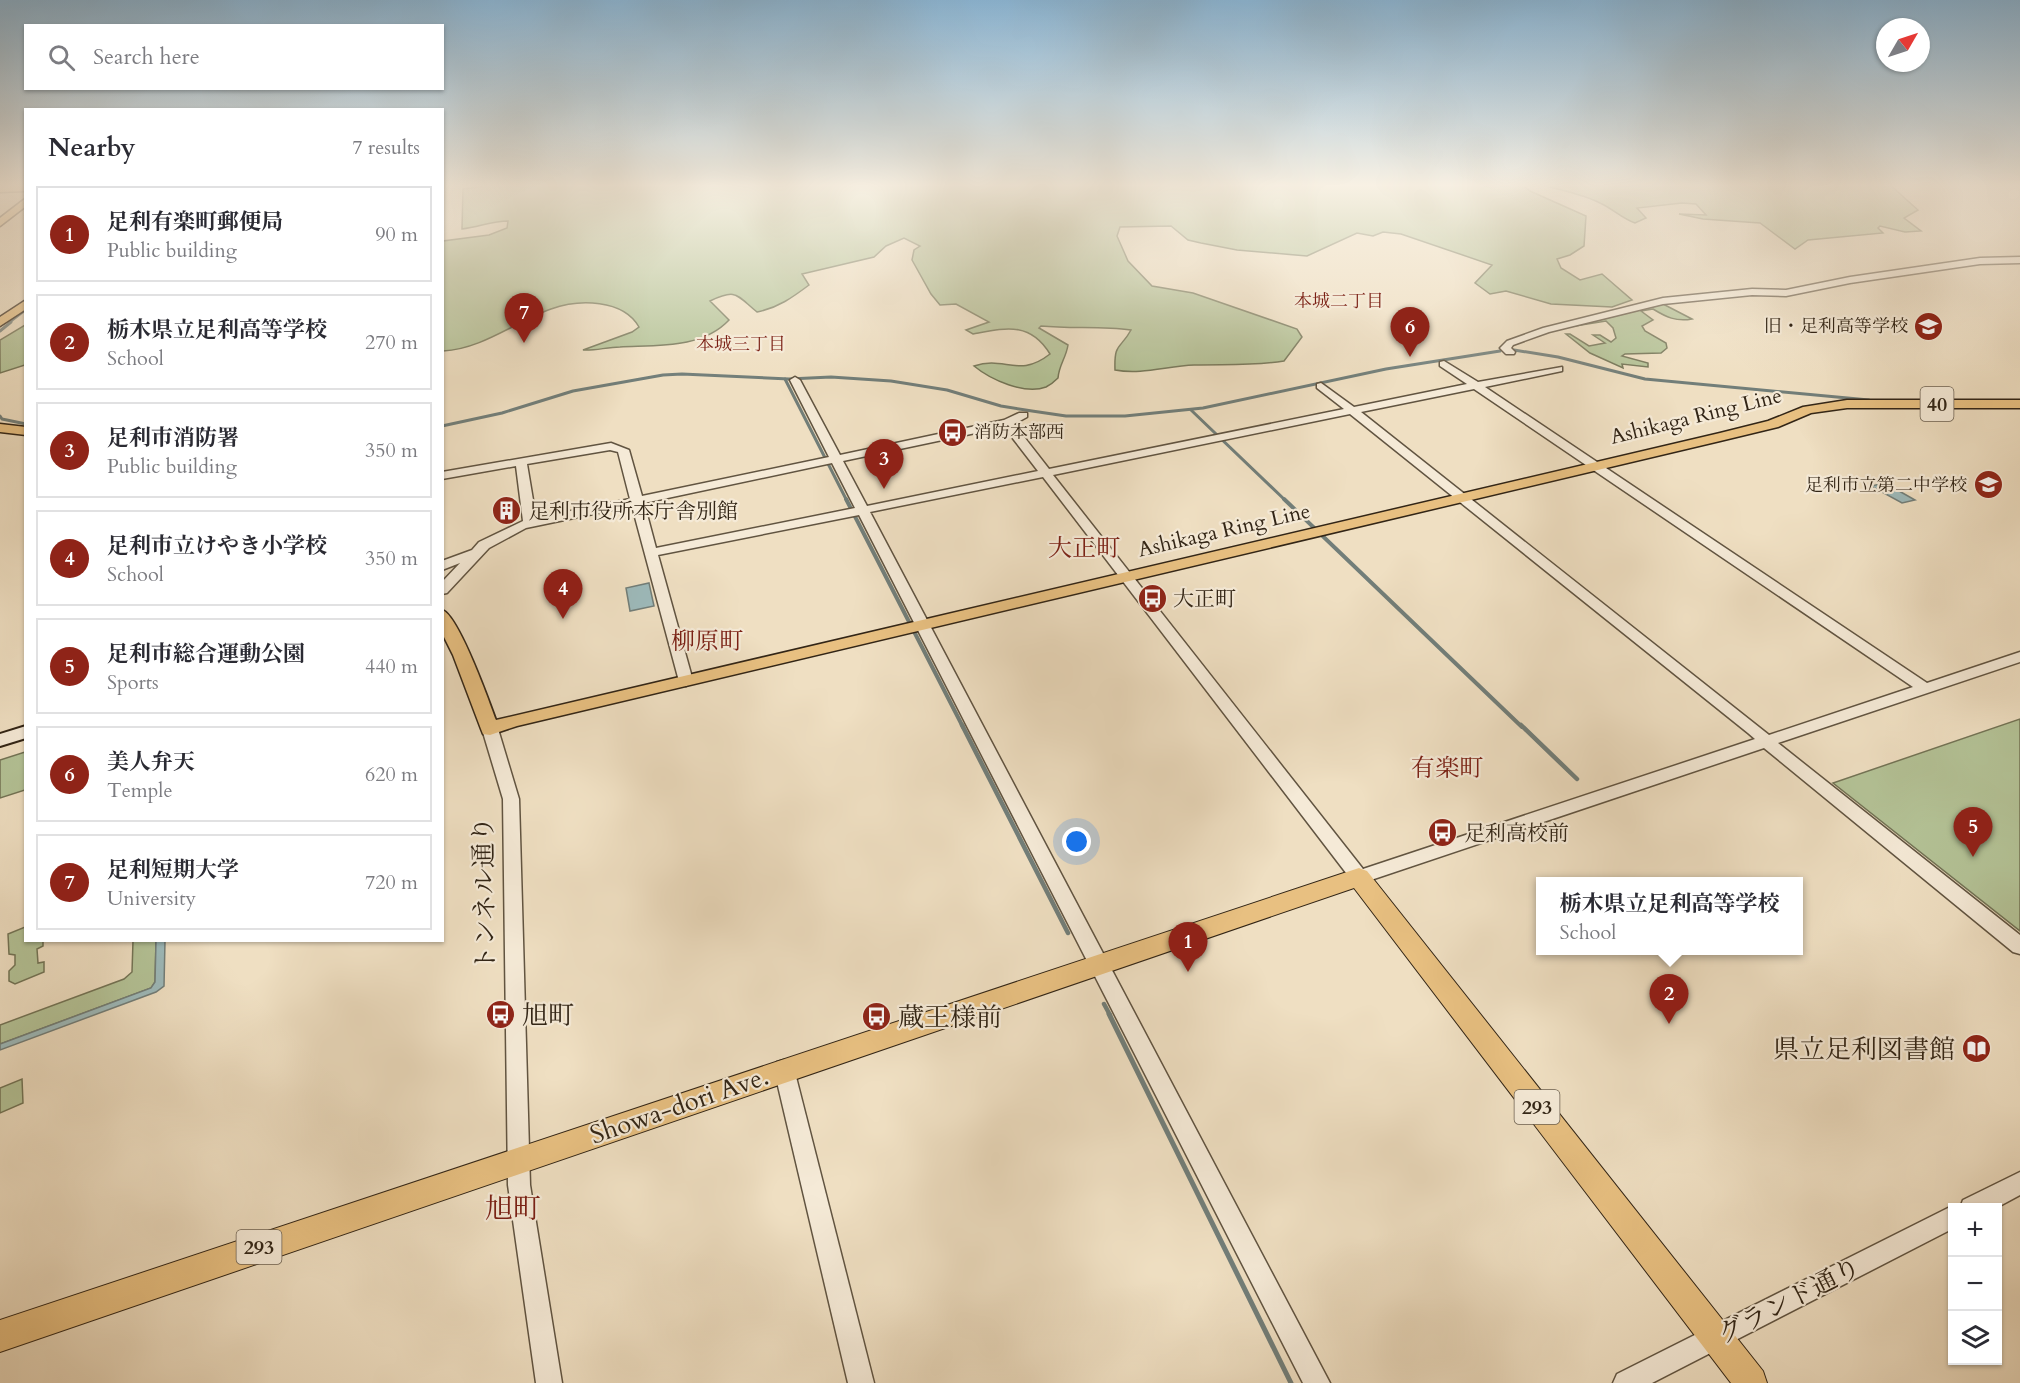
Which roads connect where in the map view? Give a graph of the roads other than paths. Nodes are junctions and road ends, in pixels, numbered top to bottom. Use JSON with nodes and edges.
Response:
{"nodes":[{"id":1,"x":2020,"y":260,"type":"edge"},
{"id":2,"x":24,"y":305,"type":"edge"},
{"id":3,"x":0,"y":323,"type":"edge"},
{"id":4,"x":1510,"y":352,"type":"dead end"},
{"id":5,"x":1444,"y":364,"type":"dead end"},
{"id":6,"x":1558,"y":369,"type":"dead end"},
{"id":7,"x":795,"y":380,"type":"dead end"},
{"id":8,"x":1476,"y":385,"type":"junction"},
{"id":9,"x":1320,"y":386,"type":"dead end"},
{"id":10,"x":2020,"y":404,"type":"edge"},
{"id":11,"x":1352,"y":411,"type":"junction"},
{"id":12,"x":1023,"y":414,"type":"dead end"},
{"id":13,"x":1007,"y":423,"type":"junction"},
{"id":14,"x":0,"y":428,"type":"edge"},
{"id":15,"x":24,"y":431,"type":"edge"},
{"id":16,"x":836,"y":459,"type":"junction"},
{"id":17,"x":521,"y":463,"type":"junction"},
{"id":18,"x":1596,"y":465,"type":"junction"},
{"id":19,"x":1046,"y":473,"type":"junction"},
{"id":20,"x":444,"y":476,"type":"edge"},
{"id":21,"x":1461,"y":497,"type":"junction"},
{"id":22,"x":638,"y":500,"type":"junction"},
{"id":23,"x":864,"y":510,"type":"junction"},
{"id":24,"x":530,"y":523,"type":"junction"},
{"id":25,"x":479,"y":550,"type":"junction"},
{"id":26,"x":651,"y":553,"type":"junction"},
{"id":27,"x":444,"y":565,"type":"edge"},
{"id":28,"x":1126,"y":577,"type":"junction"},
{"id":29,"x":444,"y":589,"type":"edge"},
{"id":30,"x":444,"y":619,"type":"edge"},
{"id":31,"x":921,"y":625,"type":"junction"},
{"id":32,"x":2020,"y":657,"type":"edge"},
{"id":33,"x":686,"y":681,"type":"junction"},
{"id":34,"x":1925,"y":688,"type":"junction"},
{"id":35,"x":490,"y":729,"type":"junction"},
{"id":36,"x":24,"y":733,"type":"edge"},
{"id":37,"x":0,"y":740,"type":"edge"},
{"id":38,"x":1765,"y":741,"type":"junction"},
{"id":39,"x":1359,"y":877,"type":"junction"},
{"id":40,"x":2020,"y":946,"type":"edge"},
{"id":41,"x":1099,"y":964,"type":"junction"},
{"id":42,"x":784,"y":1069,"type":"junction"},
{"id":43,"x":518,"y":1159,"type":"junction"},
{"id":44,"x":2020,"y":1183,"type":"edge"},
{"id":45,"x":1981,"y":1203,"type":"edge"},
{"id":46,"x":1948,"y":1220,"type":"edge"},
{"id":47,"x":0,"y":1336,"type":"edge"},
{"id":48,"x":1716,"y":1337,"type":"junction"},
{"id":49,"x":549,"y":1383,"type":"edge"},
{"id":50,"x":861,"y":1383,"type":"edge"},
{"id":51,"x":1317,"y":1383,"type":"edge"},
{"id":52,"x":1626,"y":1383,"type":"edge"},
{"id":53,"x":1751,"y":1383,"type":"edge"}],
"edges":[{"from":1,"to":4,"type":"street"},
{"from":2,"to":3,"type":"main road"},
{"from":5,"to":8,"type":"street"},
{"from":6,"to":8,"type":"street"},
{"from":7,"to":16,"type":"street"},
{"from":8,"to":11,"type":"street"},
{"from":8,"to":18,"type":"street"},
{"from":9,"to":11,"type":"street"},
{"from":10,"to":18,"type":"main road","number":"40"},
{"from":11,"to":19,"type":"street"},
{"from":11,"to":21,"type":"street"},
{"from":12,"to":13,"type":"street"},
{"from":13,"to":16,"type":"street"},
{"from":13,"to":19,"type":"street"},
{"from":14,"to":15,"type":"main road"},
{"from":16,"to":22,"type":"street"},
{"from":16,"to":23,"type":"street"},
{"from":17,"to":20,"type":"street"},
{"from":17,"to":22,"type":"street"},
{"from":17,"to":24,"type":"street"},
{"from":18,"to":21,"type":"main road","name":"Ashikaga Ring Line","number":"40"},
{"from":18,"to":34,"type":"street"},
{"from":19,"to":23,"type":"street"},
{"from":19,"to":28,"type":"street"},
{"from":21,"to":28,"type":"main road","name":"Ashikaga Ring Line","number":"40"},
{"from":21,"to":38,"type":"street"},
{"from":22,"to":24,"type":"street"},
{"from":22,"to":26,"type":"street"},
{"from":23,"to":26,"type":"street"},
{"from":23,"to":31,"type":"street"},
{"from":24,"to":25,"type":"street"},
{"from":25,"to":27,"type":"street"},
{"from":25,"to":29,"type":"street"},
{"from":26,"to":33,"type":"street"},
{"from":28,"to":31,"type":"main road","name":"Ashikaga Ring Line","number":"40"},
{"from":28,"to":39,"type":"street"},
{"from":30,"to":35,"type":"main road"},
{"from":31,"to":33,"type":"main road","name":"Ashikaga Ring Line","number":"40"},
{"from":31,"to":41,"type":"street"},
{"from":32,"to":34,"type":"street"},
{"from":33,"to":35,"type":"main road","name":"Ashikaga Ring Line","number":"40"},
{"from":34,"to":38,"type":"street"},
{"from":35,"to":43,"type":"street","name":"トンネル通り"},
{"from":36,"to":37,"type":"main road"},
{"from":38,"to":39,"type":"street"},
{"from":38,"to":40,"type":"street"},
{"from":39,"to":41,"type":"highway","name":"Showa-dori Ave.","number":"293"},
{"from":39,"to":48,"type":"highway","number":"293"},
{"from":41,"to":42,"type":"highway","name":"Showa-dori Ave.","number":"293"},
{"from":41,"to":51,"type":"street"},
{"from":42,"to":43,"type":"highway","name":"Showa-dori Ave.","number":"293"},
{"from":42,"to":50,"type":"street"},
{"from":43,"to":47,"type":"highway","name":"Showa-dori Ave.","number":"293"},
{"from":43,"to":49,"type":"street","name":"トンネル通り"},
{"from":44,"to":45,"type":"street"},
{"from":46,"to":48,"type":"street","name":"グランド通り"},
{"from":48,"to":52,"type":"street","name":"グランド通り"},
{"from":48,"to":53,"type":"highway","number":"293"}]}
